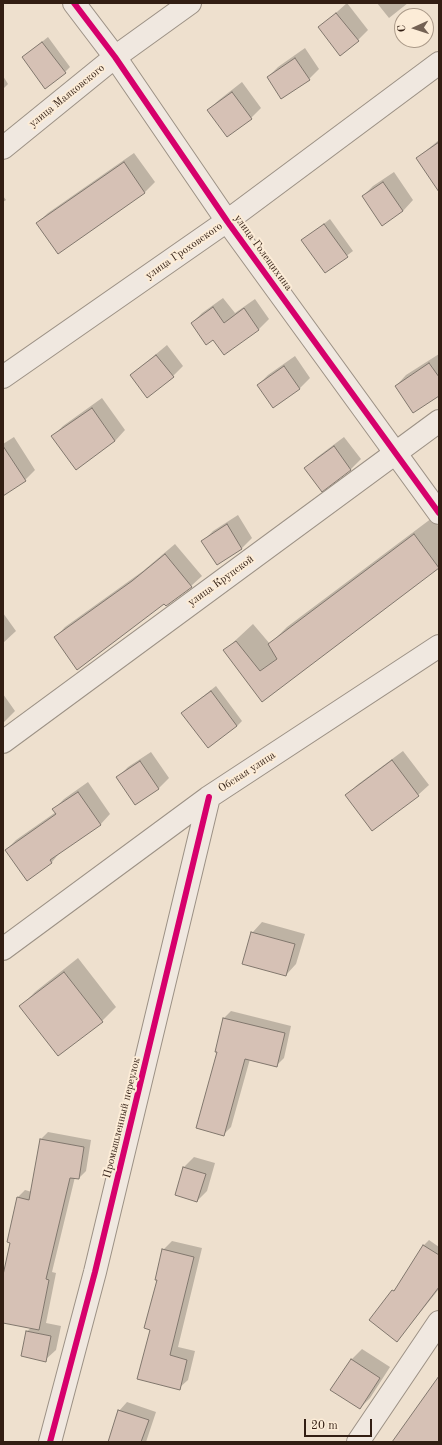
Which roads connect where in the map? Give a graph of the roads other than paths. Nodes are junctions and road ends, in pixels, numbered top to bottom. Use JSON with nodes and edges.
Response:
{"nodes":[{"id":1,"x":74,"y":3,"type":"edge"},
{"id":2,"x":190,"y":3,"type":"edge"},
{"id":3,"x":115,"y":57,"type":"junction"},
{"id":4,"x":439,"y":63,"type":"edge"},
{"id":5,"x":3,"y":148,"type":"edge"},
{"id":6,"x":227,"y":221,"type":"junction"},
{"id":7,"x":3,"y":377,"type":"edge"},
{"id":8,"x":439,"y":421,"type":"edge"},
{"id":9,"x":396,"y":452,"type":"junction"},
{"id":10,"x":439,"y":513,"type":"edge"},
{"id":11,"x":439,"y":646,"type":"edge"},
{"id":12,"x":3,"y":742,"type":"edge"},
{"id":13,"x":209,"y":797,"type":"junction"},
{"id":14,"x":3,"y":949,"type":"edge"},
{"id":15,"x":439,"y":1322,"type":"edge"},
{"id":16,"x":50,"y":1442,"type":"edge"},
{"id":17,"x":358,"y":1442,"type":"edge"}],
"edges":[{"from":1,"to":3,"type":"street","name":"улица Голещихина"},
{"from":2,"to":3,"type":"street","name":"улица Маяковского"},
{"from":3,"to":5,"type":"street","name":"улица Маяковского"},
{"from":3,"to":6,"type":"street","name":"улица Голещихина"},
{"from":4,"to":6,"type":"street","name":"улица Гроховского"},
{"from":6,"to":7,"type":"street","name":"улица Гроховского"},
{"from":6,"to":9,"type":"street","name":"улица Голещихина"},
{"from":8,"to":9,"type":"street","name":"улица Крупской"},
{"from":9,"to":10,"type":"street","name":"улица Голещихина"},
{"from":9,"to":12,"type":"street","name":"улица Крупской"},
{"from":11,"to":13,"type":"street","name":"Обская улица"},
{"from":13,"to":14,"type":"street","name":"Обская улица"},
{"from":13,"to":16,"type":"street","name":"Промышленный переулок"},
{"from":15,"to":17,"type":"street"}]}
